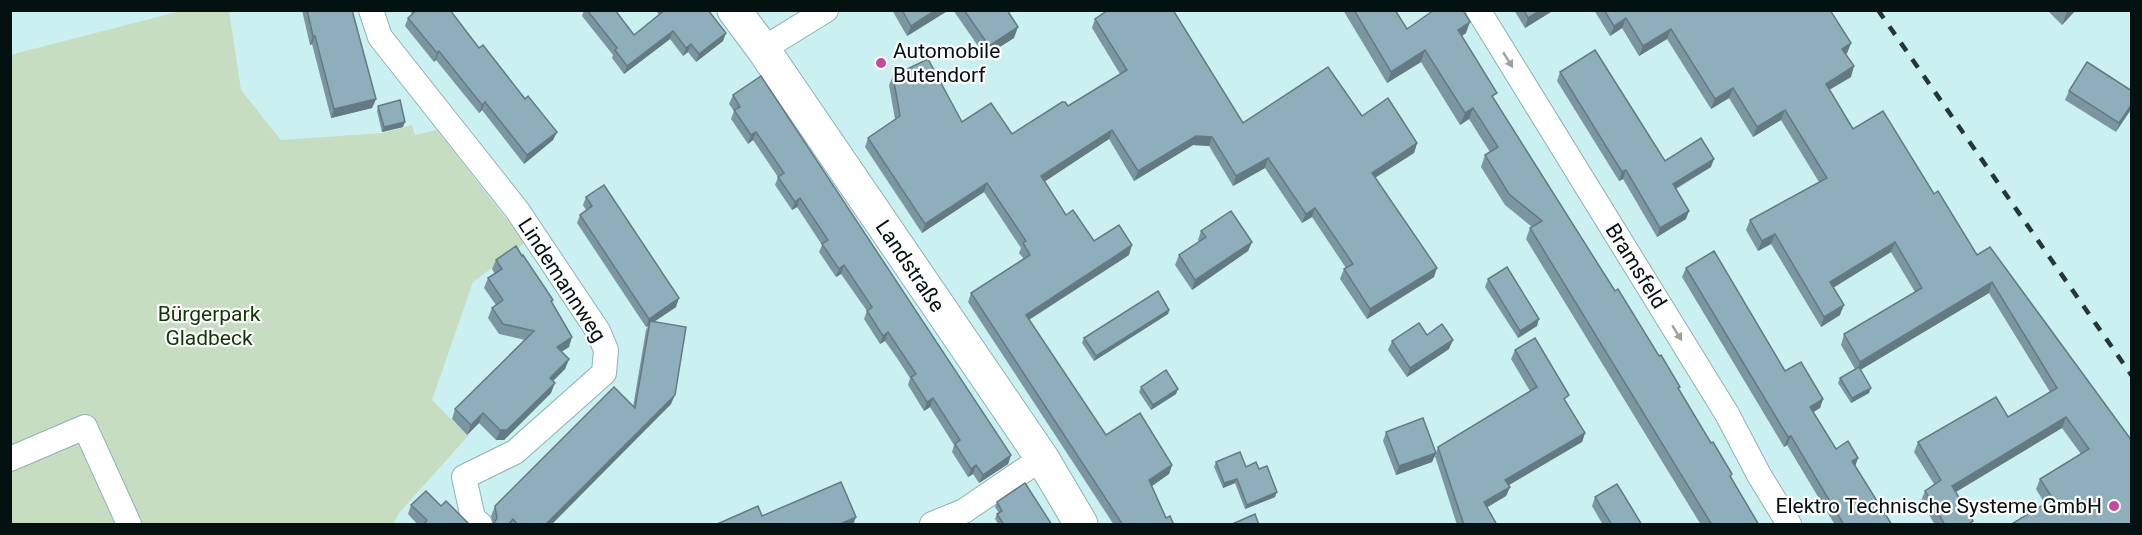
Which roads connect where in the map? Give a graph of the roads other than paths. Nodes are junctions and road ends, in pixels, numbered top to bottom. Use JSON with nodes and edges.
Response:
{"nodes":[{"id":1,"x":371,"y":10,"type":"edge"},
{"id":2,"x":734,"y":10,"type":"edge"},
{"id":3,"x":826,"y":10,"type":"edge"},
{"id":4,"x":1478,"y":10,"type":"edge"},
{"id":5,"x":763,"y":49,"type":"junction"},
{"id":6,"x":1042,"y":458,"type":"junction"},
{"id":7,"x":10,"y":459,"type":"edge"},
{"id":8,"x":129,"y":525,"type":"edge"},
{"id":9,"x":480,"y":525,"type":"edge"},
{"id":10,"x":932,"y":525,"type":"edge"},
{"id":11,"x":1081,"y":525,"type":"edge"},
{"id":12,"x":1789,"y":525,"type":"edge"}],
"edges":[{"from":1,"to":9,"type":"street","name":"Lindemannweg"},
{"from":2,"to":5,"type":"street","name":"Landstraße"},
{"from":3,"to":5,"type":"street"},
{"from":4,"to":12,"type":"street","name":"Bramsfeld","one_way":true},
{"from":5,"to":6,"type":"street","name":"Landstraße"},
{"from":6,"to":10,"type":"street"},
{"from":6,"to":11,"type":"street","name":"Landstraße"},
{"from":7,"to":8,"type":"street"}]}
